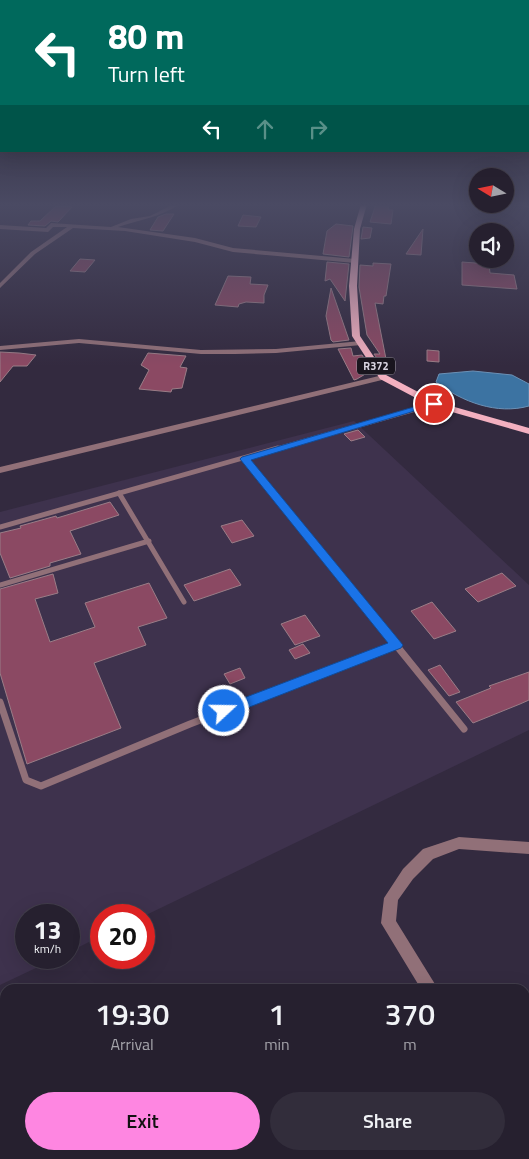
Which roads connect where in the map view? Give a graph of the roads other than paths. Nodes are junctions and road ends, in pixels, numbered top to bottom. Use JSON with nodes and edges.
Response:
{"nodes":[{"id":1,"x":28,"y":258,"type":"edge"},
{"id":2,"x":323,"y":258,"type":"edge"},
{"id":3,"x":355,"y":261,"type":"joint"},
{"id":4,"x":0,"y":286,"type":"edge"},
{"id":5,"x":361,"y":343,"type":"junction"},
{"id":6,"x":0,"y":348,"type":"edge"},
{"id":7,"x":383,"y":376,"type":"junction"},
{"id":8,"x":434,"y":404,"type":"junction"},
{"id":9,"x":529,"y":431,"type":"edge"},
{"id":10,"x":245,"y":459,"type":"junction"},
{"id":11,"x":0,"y":470,"type":"edge"},
{"id":12,"x":119,"y":493,"type":"junction"},
{"id":13,"x":0,"y":527,"type":"edge"},
{"id":14,"x":149,"y":541,"type":"junction"},
{"id":15,"x":0,"y":585,"type":"edge"},
{"id":16,"x":184,"y":602,"type":"dead end"},
{"id":17,"x":396,"y":645,"type":"junction"},
{"id":18,"x":0,"y":702,"type":"edge"},
{"id":19,"x":464,"y":729,"type":"dead end"},
{"id":20,"x":529,"y":848,"type":"edge"},
{"id":21,"x":427,"y":984,"type":"edge"}],
"edges":[{"from":1,"to":4,"type":"street"},
{"from":2,"to":3,"type":"street"},
{"from":3,"to":5,"type":"main road","number":"R372"},
{"from":5,"to":6,"type":"street"},
{"from":5,"to":7,"type":"main road","number":"R372"},
{"from":7,"to":8,"type":"main road","number":"R372"},
{"from":7,"to":11,"type":"street"},
{"from":8,"to":9,"type":"main road","number":"R372"},
{"from":8,"to":10,"type":"lane"},
{"from":10,"to":12,"type":"lane"},
{"from":10,"to":17,"type":"lane"},
{"from":12,"to":13,"type":"lane"},
{"from":12,"to":14,"type":"lane"},
{"from":14,"to":15,"type":"lane"},
{"from":14,"to":16,"type":"lane"},
{"from":17,"to":18,"type":"lane"},
{"from":17,"to":19,"type":"lane"},
{"from":20,"to":21,"type":"street"}]}
